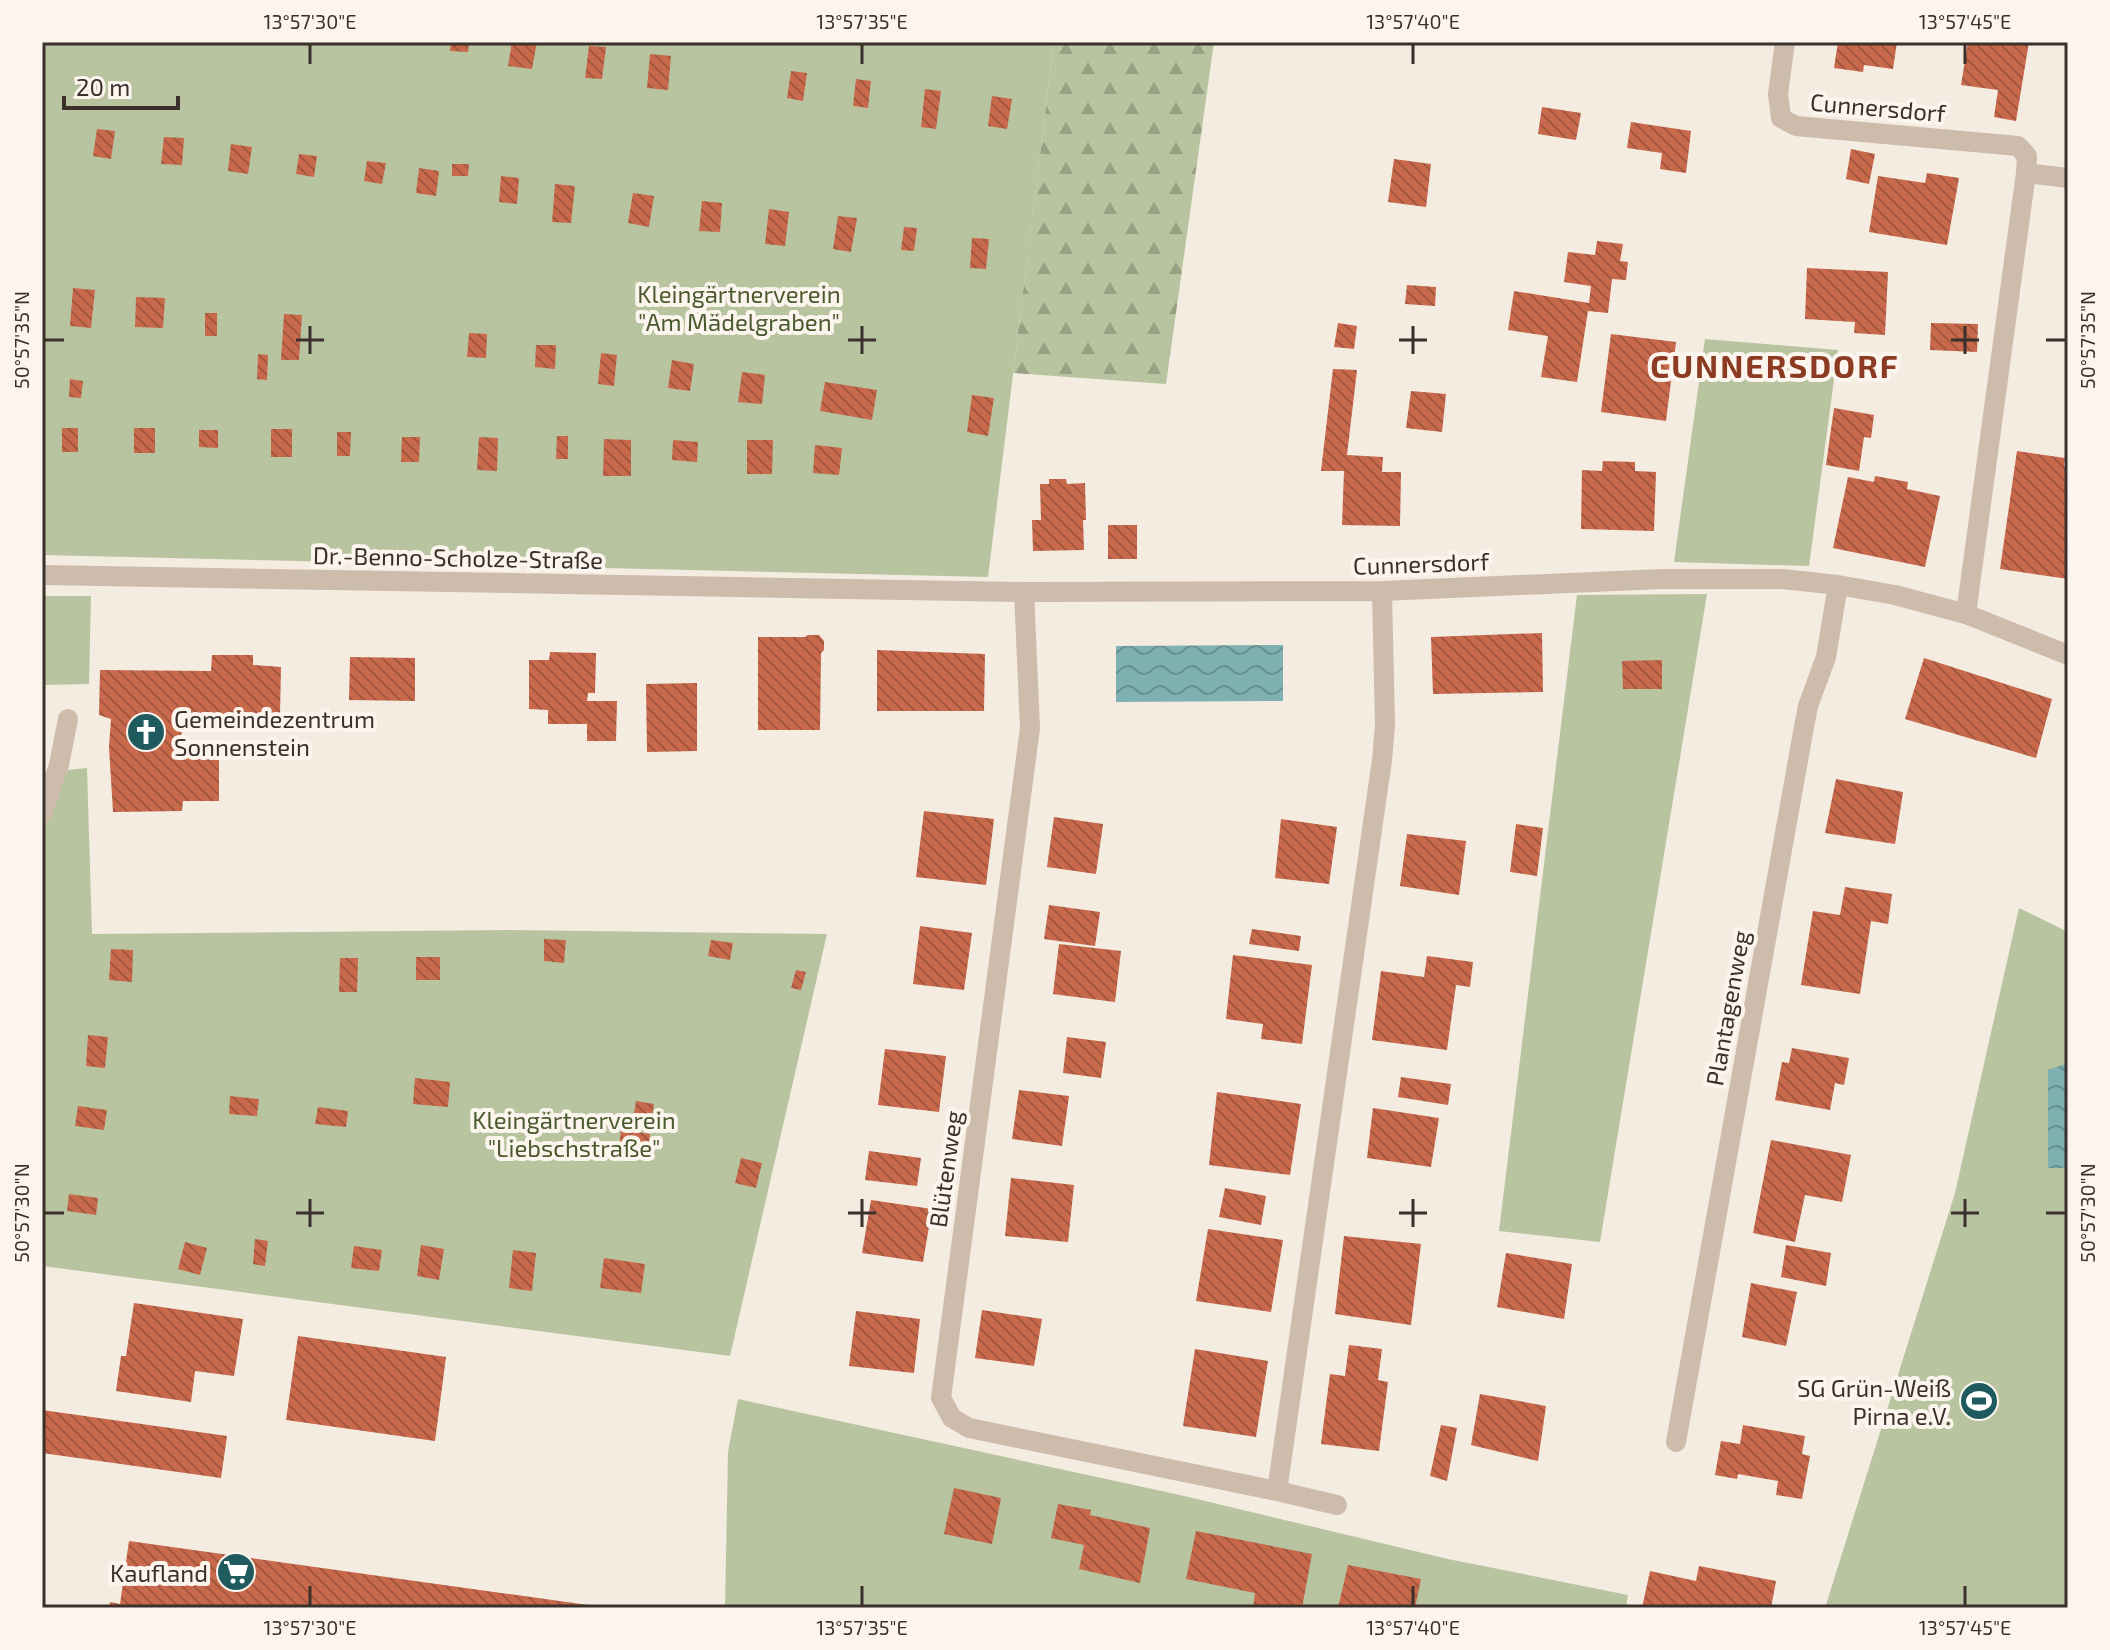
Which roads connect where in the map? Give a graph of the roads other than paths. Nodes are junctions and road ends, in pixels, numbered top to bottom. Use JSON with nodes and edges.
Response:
{"nodes":[{"id":1,"x":1785,"y":42,"type":"edge"},
{"id":2,"x":2026,"y":173,"type":"junction"},
{"id":3,"x":2068,"y":178,"type":"edge"},
{"id":4,"x":42,"y":575,"type":"edge"},
{"id":5,"x":1838,"y":585,"type":"junction"},
{"id":6,"x":873,"y":591,"type":"joint"},
{"id":7,"x":1382,"y":591,"type":"junction"},
{"id":8,"x":1024,"y":592,"type":"junction"},
{"id":9,"x":1966,"y":614,"type":"junction"},
{"id":10,"x":2068,"y":655,"type":"edge"},
{"id":11,"x":68,"y":719,"type":"dead end"},
{"id":12,"x":42,"y":814,"type":"edge"},
{"id":13,"x":1676,"y":1442,"type":"dead end"},
{"id":14,"x":1277,"y":1491,"type":"junction"},
{"id":15,"x":1337,"y":1505,"type":"dead end"}],
"edges":[{"from":1,"to":2,"type":"street","name":"Cunnersdorf"},
{"from":2,"to":3,"type":"street"},
{"from":2,"to":9,"type":"street"},
{"from":4,"to":6,"type":"street","name":"Dr.-Benno-Scholze-Straße"},
{"from":5,"to":7,"type":"street","name":"Cunnersdorf"},
{"from":5,"to":9,"type":"street","name":"Cunnersdorf"},
{"from":5,"to":13,"type":"street","name":"Plantagenweg"},
{"from":6,"to":8,"type":"street","name":"Cunnersdorf"},
{"from":7,"to":8,"type":"street","name":"Cunnersdorf"},
{"from":7,"to":14,"type":"street"},
{"from":8,"to":14,"type":"street","name":"Blütenweg"},
{"from":9,"to":10,"type":"street","name":"Cunnersdorf"},
{"from":11,"to":12,"type":"street"},
{"from":14,"to":15,"type":"street","name":"Blütenweg"}]}
